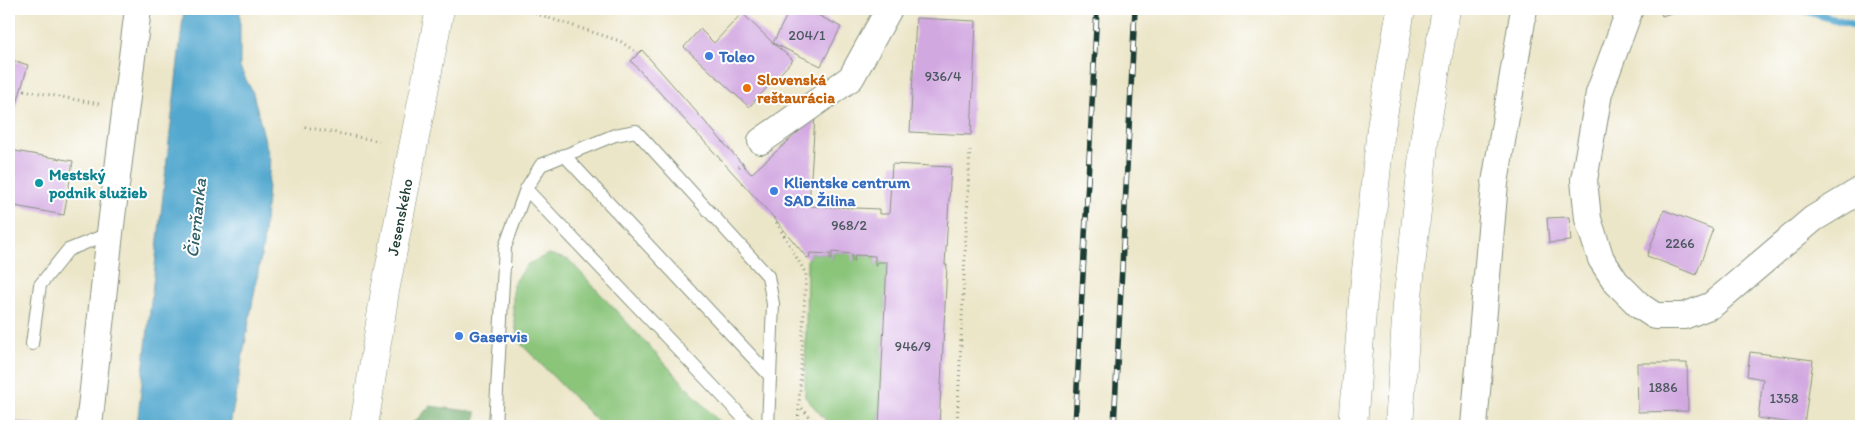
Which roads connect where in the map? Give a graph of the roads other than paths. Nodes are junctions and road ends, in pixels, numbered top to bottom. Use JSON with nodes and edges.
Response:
{"nodes":[{"id":1,"x":138,"y":9,"type":"edge"},
{"id":2,"x":440,"y":9,"type":"edge"},
{"id":3,"x":889,"y":9,"type":"edge"},
{"id":4,"x":1401,"y":9,"type":"edge"},
{"id":5,"x":1446,"y":9,"type":"edge"},
{"id":6,"x":1524,"y":9,"type":"edge"},
{"id":7,"x":1630,"y":9,"type":"edge"},
{"id":8,"x":753,"y":151,"type":"road end"},
{"id":9,"x":564,"y":156,"type":"junction"},
{"id":10,"x":526,"y":189,"type":"junction"},
{"id":11,"x":1861,"y":190,"type":"edge"},
{"id":12,"x":110,"y":233,"type":"junction"},
{"id":13,"x":32,"y":344,"type":"dead end"},
{"id":14,"x":770,"y":376,"type":"junction"},
{"id":15,"x":89,"y":426,"type":"edge"},
{"id":16,"x":364,"y":426,"type":"edge"},
{"id":17,"x":495,"y":426,"type":"edge"},
{"id":18,"x":751,"y":426,"type":"edge"},
{"id":19,"x":768,"y":426,"type":"edge"},
{"id":20,"x":1353,"y":426,"type":"edge"},
{"id":21,"x":1399,"y":426,"type":"edge"},
{"id":22,"x":1474,"y":426,"type":"edge"}],
"edges":[{"from":1,"to":12,"type":"street"},
{"from":2,"to":16,"type":"main road","name":"Jesenského"},
{"from":3,"to":8,"type":"street"},
{"from":4,"to":20,"type":"main road"},
{"from":5,"to":21,"type":"main road"},
{"from":6,"to":22,"type":"street"},
{"from":7,"to":11,"type":"street"},
{"from":9,"to":10,"type":"lane"},
{"from":9,"to":14,"type":"lane"},
{"from":9,"to":14,"type":"lane"},
{"from":10,"to":17,"type":"lane"},
{"from":10,"to":18,"type":"lane"},
{"from":12,"to":13,"type":"lane"},
{"from":12,"to":15,"type":"street"},
{"from":14,"to":19,"type":"lane"}]}
